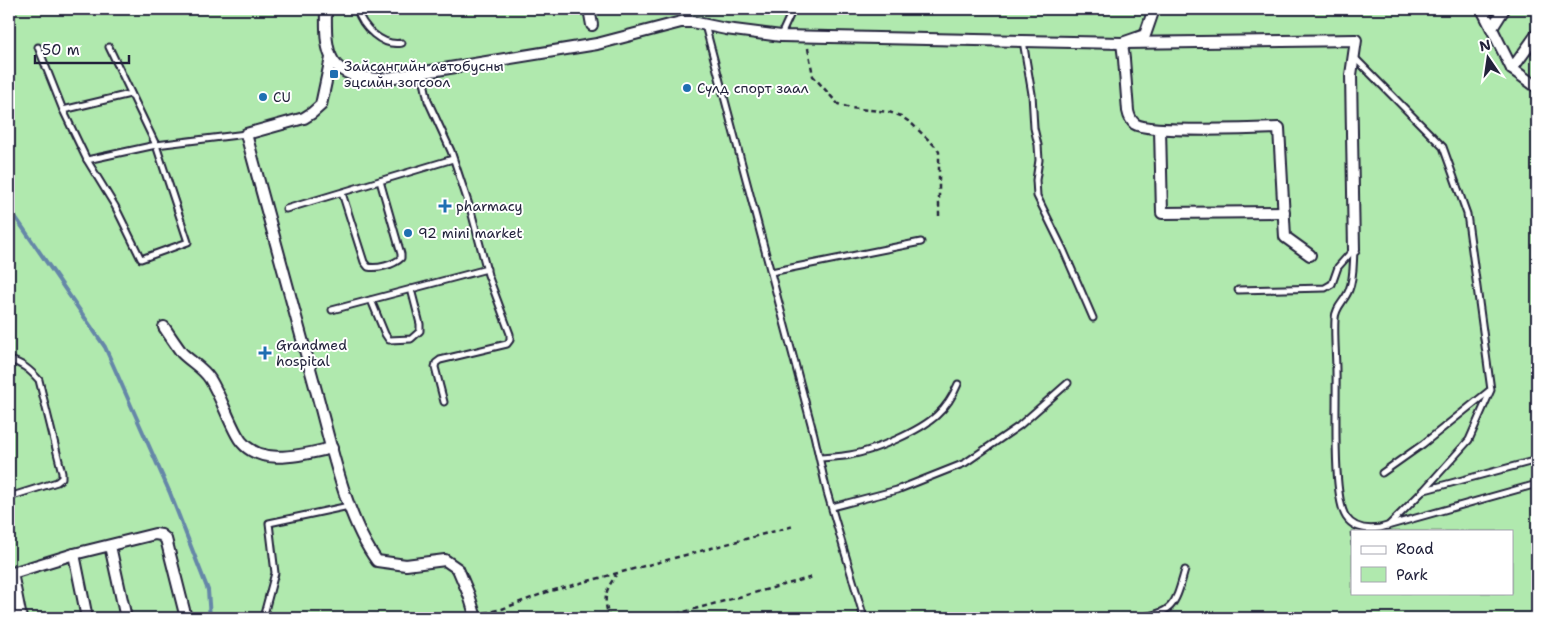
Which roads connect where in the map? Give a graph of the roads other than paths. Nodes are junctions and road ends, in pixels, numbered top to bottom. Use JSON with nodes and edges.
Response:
{"nodes":[{"id":1,"x":326,"y":9,"type":"edge"},
{"id":2,"x":357,"y":9,"type":"edge"},
{"id":3,"x":589,"y":9,"type":"edge"},
{"id":4,"x":793,"y":9,"type":"edge"},
{"id":5,"x":1154,"y":9,"type":"edge"},
{"id":6,"x":1482,"y":9,"type":"edge"},
{"id":7,"x":1504,"y":9,"type":"edge"},
{"id":8,"x":705,"y":24,"type":"junction"},
{"id":9,"x":592,"y":25,"type":"dead end"},
{"id":10,"x":1492,"y":28,"type":"junction"},
{"id":11,"x":1537,"y":34,"type":"edge"},
{"id":12,"x":781,"y":36,"type":"junction"},
{"id":13,"x":1023,"y":40,"type":"junction"},
{"id":14,"x":402,"y":43,"type":"dead end"},
{"id":15,"x":1122,"y":43,"type":"junction"},
{"id":16,"x":38,"y":47,"type":"dead end"},
{"id":17,"x":109,"y":47,"type":"dead end"},
{"id":18,"x":1353,"y":56,"type":"junction"},
{"id":19,"x":331,"y":58,"type":"junction"},
{"id":20,"x":1512,"y":69,"type":"junction"},
{"id":21,"x":422,"y":72,"type":"junction"},
{"id":22,"x":1537,"y":88,"type":"edge"},
{"id":23,"x":130,"y":94,"type":"junction"},
{"id":24,"x":63,"y":110,"type":"junction"},
{"id":25,"x":1160,"y":129,"type":"junction"},
{"id":26,"x":246,"y":134,"type":"junction"},
{"id":27,"x":156,"y":145,"type":"junction"},
{"id":28,"x":86,"y":160,"type":"junction"},
{"id":29,"x":454,"y":160,"type":"junction"},
{"id":30,"x":380,"y":182,"type":"junction"},
{"id":31,"x":342,"y":193,"type":"junction"},
{"id":32,"x":286,"y":209,"type":"dead end"},
{"id":33,"x":1284,"y":212,"type":"junction"},
{"id":34,"x":920,"y":242,"type":"dead end"},
{"id":35,"x":1354,"y":250,"type":"junction"},
{"id":36,"x":1310,"y":255,"type":"dead end"},
{"id":37,"x":487,"y":269,"type":"junction"},
{"id":38,"x":771,"y":272,"type":"junction"},
{"id":39,"x":411,"y":289,"type":"junction"},
{"id":40,"x":1238,"y":290,"type":"dead end"},
{"id":41,"x":371,"y":300,"type":"junction"},
{"id":42,"x":332,"y":310,"type":"dead end"},
{"id":43,"x":1093,"y":318,"type":"dead end"},
{"id":44,"x":164,"y":328,"type":"dead end"},
{"id":45,"x":9,"y":360,"type":"edge"},
{"id":46,"x":1068,"y":382,"type":"dead end"},
{"id":47,"x":958,"y":384,"type":"dead end"},
{"id":48,"x":1490,"y":390,"type":"junction"},
{"id":49,"x":444,"y":402,"type":"dead end"},
{"id":50,"x":332,"y":448,"type":"junction"},
{"id":51,"x":820,"y":458,"type":"junction"},
{"id":52,"x":1537,"y":460,"type":"edge"},
{"id":53,"x":1382,"y":473,"type":"dead end"},
{"id":54,"x":1537,"y":484,"type":"edge"},
{"id":55,"x":1424,"y":490,"type":"junction"},
{"id":56,"x":9,"y":497,"type":"edge"},
{"id":57,"x":349,"y":506,"type":"junction"},
{"id":58,"x":832,"y":507,"type":"junction"},
{"id":59,"x":1388,"y":526,"type":"junction"},
{"id":60,"x":110,"y":546,"type":"junction"},
{"id":61,"x":74,"y":554,"type":"junction"},
{"id":62,"x":1185,"y":570,"type":"dead end"},
{"id":63,"x":10,"y":574,"type":"edge"},
{"id":64,"x":476,"y":616,"type":"edge"},
{"id":65,"x":21,"y":618,"type":"edge"},
{"id":66,"x":87,"y":618,"type":"edge"},
{"id":67,"x":126,"y":618,"type":"edge"},
{"id":68,"x":186,"y":618,"type":"edge"},
{"id":69,"x":263,"y":618,"type":"edge"},
{"id":70,"x":864,"y":618,"type":"edge"},
{"id":71,"x":1137,"y":618,"type":"edge"}],
"edges":[{"from":1,"to":19,"type":"street"},
{"from":2,"to":14,"type":"lane"},
{"from":3,"to":9,"type":"street"},
{"from":4,"to":12,"type":"lane"},
{"from":5,"to":15,"type":"street"},
{"from":6,"to":10,"type":"street"},
{"from":7,"to":10,"type":"street"},
{"from":8,"to":12,"type":"street"},
{"from":8,"to":21,"type":"street"},
{"from":8,"to":38,"type":"lane"},
{"from":10,"to":20,"type":"street"},
{"from":11,"to":20,"type":"street"},
{"from":12,"to":13,"type":"street"},
{"from":13,"to":15,"type":"street"},
{"from":13,"to":43,"type":"lane"},
{"from":15,"to":18,"type":"street"},
{"from":15,"to":25,"type":"street"},
{"from":16,"to":24,"type":"lane"},
{"from":17,"to":23,"type":"lane"},
{"from":18,"to":35,"type":"street"},
{"from":18,"to":48,"type":"lane"},
{"from":19,"to":21,"type":"street"},
{"from":19,"to":26,"type":"street"},
{"from":20,"to":22,"type":"street"},
{"from":21,"to":29,"type":"lane"},
{"from":23,"to":24,"type":"lane"},
{"from":23,"to":27,"type":"lane"},
{"from":24,"to":28,"type":"lane"},
{"from":25,"to":33,"type":"street"},
{"from":25,"to":33,"type":"street"},
{"from":26,"to":27,"type":"lane"},
{"from":26,"to":50,"type":"street"},
{"from":27,"to":28,"type":"lane"},
{"from":27,"to":28,"type":"lane"},
{"from":29,"to":30,"type":"lane"},
{"from":29,"to":37,"type":"lane"},
{"from":30,"to":31,"type":"lane"},
{"from":30,"to":31,"type":"lane"},
{"from":31,"to":32,"type":"lane"},
{"from":33,"to":36,"type":"street"},
{"from":34,"to":38,"type":"lane"},
{"from":35,"to":40,"type":"lane"},
{"from":35,"to":59,"type":"lane"},
{"from":37,"to":39,"type":"lane"},
{"from":37,"to":49,"type":"lane"},
{"from":38,"to":51,"type":"lane"},
{"from":39,"to":41,"type":"lane"},
{"from":39,"to":41,"type":"lane"},
{"from":41,"to":42,"type":"lane"},
{"from":44,"to":50,"type":"street"},
{"from":45,"to":56,"type":"lane"},
{"from":46,"to":58,"type":"lane"},
{"from":47,"to":51,"type":"lane"},
{"from":48,"to":53,"type":"lane"},
{"from":48,"to":55,"type":"lane"},
{"from":50,"to":57,"type":"street"},
{"from":51,"to":58,"type":"lane"},
{"from":52,"to":55,"type":"lane"},
{"from":54,"to":59,"type":"lane"},
{"from":55,"to":59,"type":"lane"},
{"from":57,"to":64,"type":"street"},
{"from":57,"to":69,"type":"lane"},
{"from":58,"to":70,"type":"lane"},
{"from":60,"to":61,"type":"street"},
{"from":60,"to":67,"type":"street"},
{"from":60,"to":68,"type":"street"},
{"from":61,"to":63,"type":"street"},
{"from":61,"to":66,"type":"street"},
{"from":62,"to":71,"type":"lane"},
{"from":63,"to":65,"type":"street"}]}
